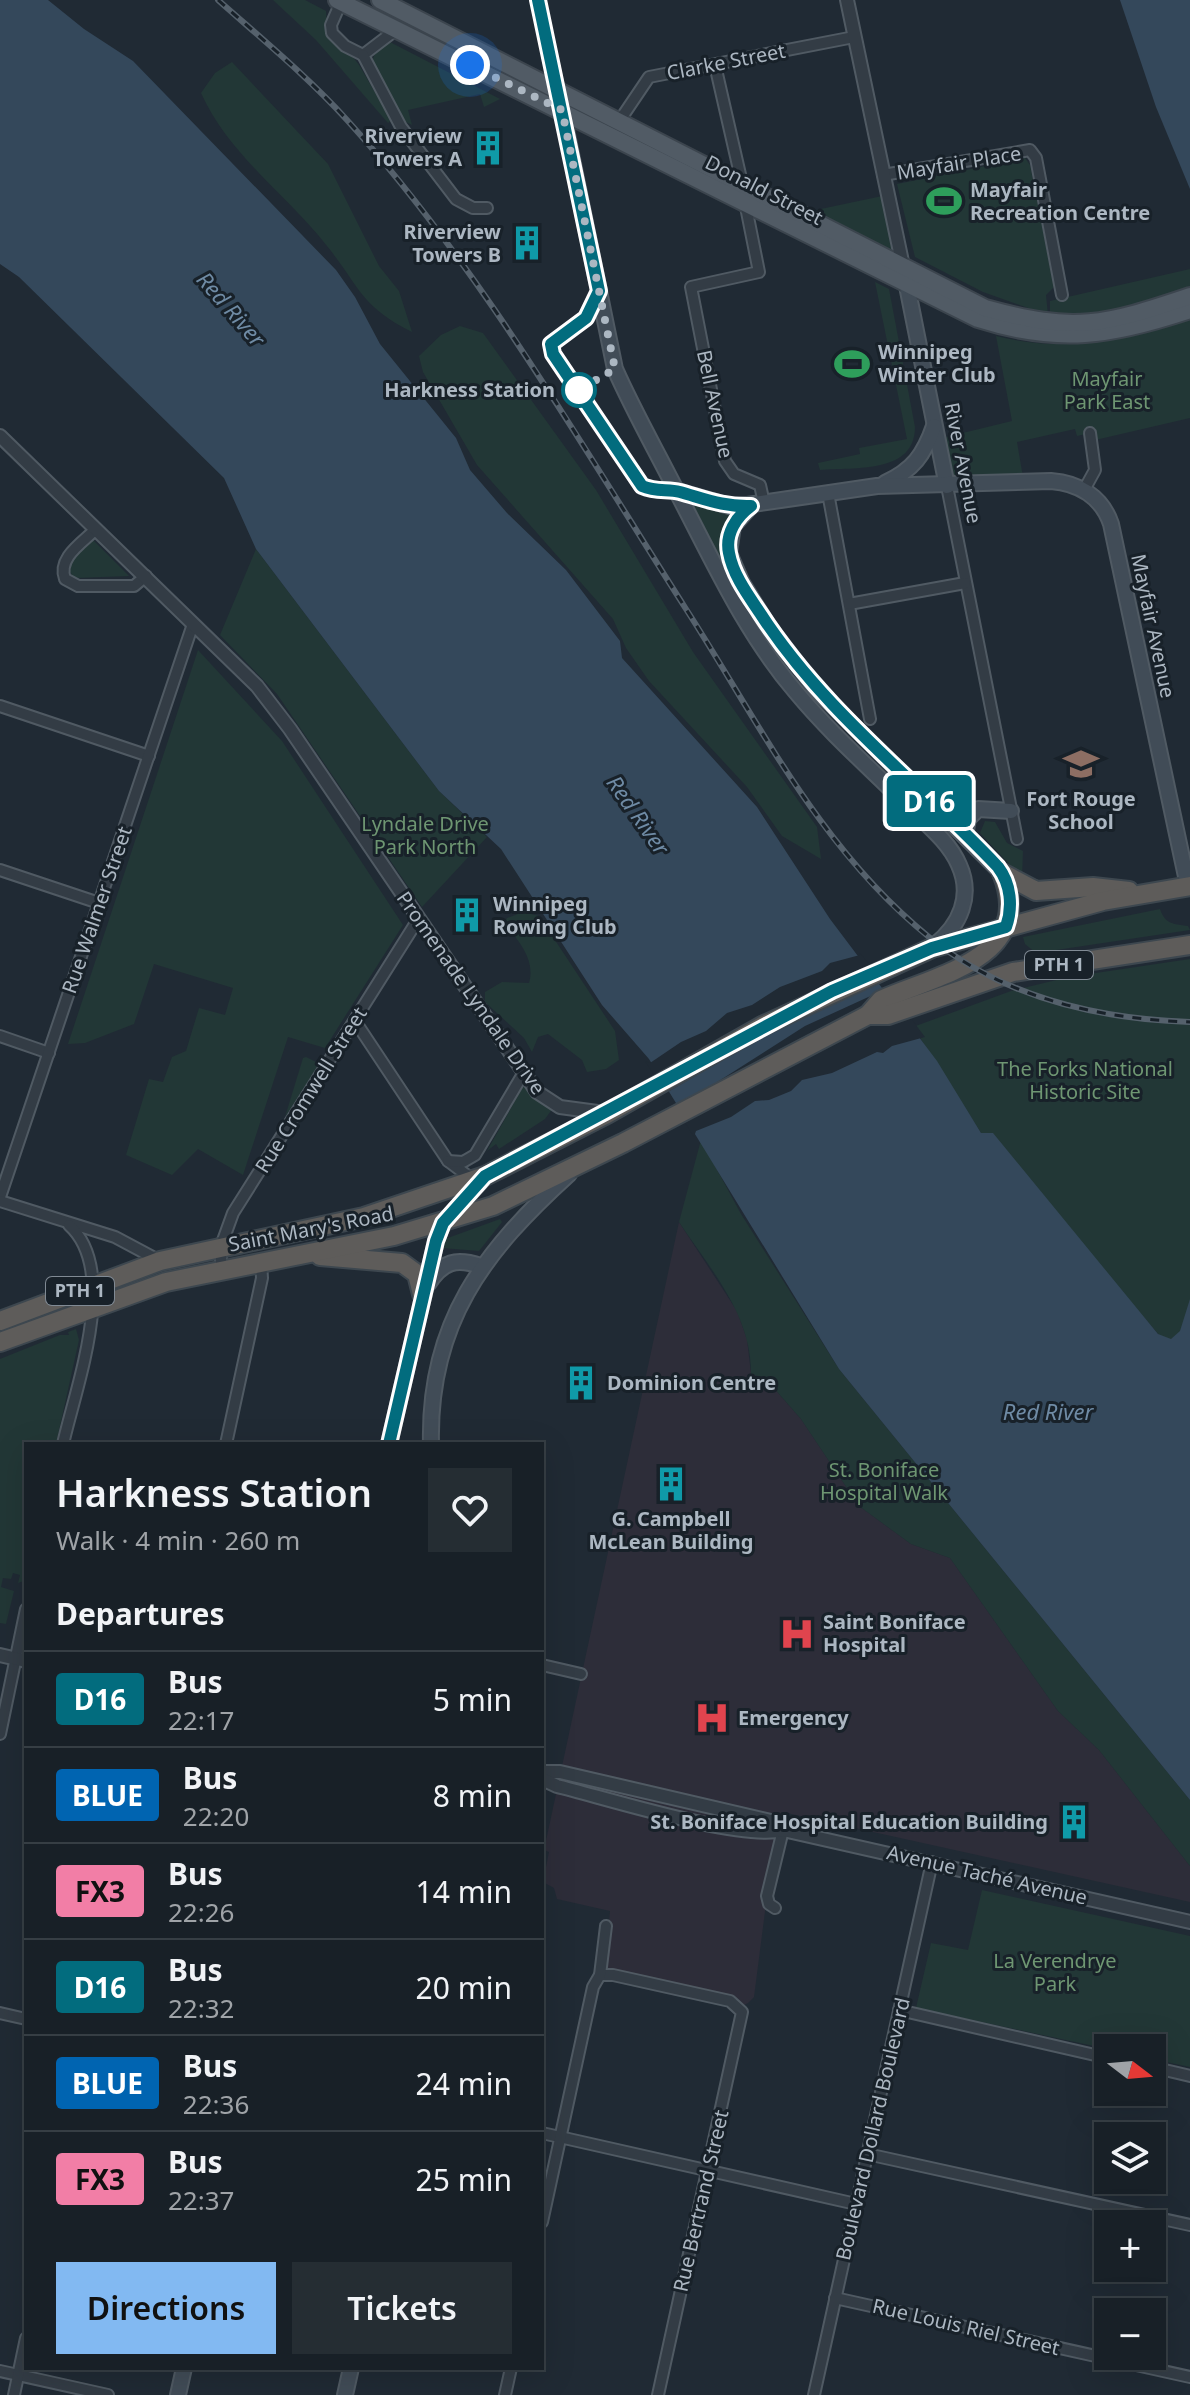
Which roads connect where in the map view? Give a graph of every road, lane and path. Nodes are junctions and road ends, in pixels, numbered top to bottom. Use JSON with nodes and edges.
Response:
{"nodes":[{"id":1,"x":380,"y":0,"type":"edge"},
{"id":2,"x":538,"y":0,"type":"edge"},
{"id":3,"x":847,"y":0,"type":"edge"},
{"id":4,"x":347,"y":2,"type":"edge"},
{"id":5,"x":397,"y":29,"type":"junction"},
{"id":6,"x":854,"y":37,"type":"junction"},
{"id":7,"x":363,"y":55,"type":"junction"},
{"id":8,"x":715,"y":65,"type":"junction"},
{"id":9,"x":559,"y":89,"type":"junction"},
{"id":10,"x":562,"y":110,"type":"junction"},
{"id":11,"x":620,"y":120,"type":"junction"},
{"id":12,"x":883,"y":175,"type":"junction"},
{"id":13,"x":742,"y":183,"type":"junction"},
{"id":14,"x":745,"y":202,"type":"junction"},
{"id":15,"x":487,"y":208,"type":"dead end"},
{"id":16,"x":903,"y":266,"type":"junction"},
{"id":17,"x":907,"y":286,"type":"junction"},
{"id":18,"x":1062,"y":295,"type":"dead end"},
{"id":19,"x":1190,"y":296,"type":"edge"},
{"id":20,"x":1190,"y":310,"type":"edge"},
{"id":21,"x":1040,"y":329,"type":"junction"},
{"id":22,"x":935,"y":423,"type":"junction"},
{"id":23,"x":1090,"y":433,"type":"dead end"},
{"id":24,"x":0,"y":436,"type":"edge"},
{"id":25,"x":877,"y":486,"type":"junction"},
{"id":26,"x":947,"y":486,"type":"junction"},
{"id":27,"x":1084,"y":490,"type":"junction"},
{"id":28,"x":677,"y":491,"type":"junction"},
{"id":29,"x":828,"y":493,"type":"junction"},
{"id":30,"x":758,"y":505,"type":"junction"},
{"id":31,"x":96,"y":529,"type":"junction"},
{"id":32,"x":146,"y":576,"type":"junction"},
{"id":33,"x":965,"y":583,"type":"junction"},
{"id":34,"x":849,"y":604,"type":"junction"},
{"id":35,"x":193,"y":624,"type":"junction"},
{"id":36,"x":0,"y":706,"type":"edge"},
{"id":37,"x":870,"y":719,"type":"dead end"},
{"id":38,"x":149,"y":756,"type":"junction"},
{"id":39,"x":1011,"y":811,"type":"junction"},
{"id":40,"x":965,"y":836,"type":"junction"},
{"id":41,"x":1017,"y":839,"type":"dead end"},
{"id":42,"x":0,"y":870,"type":"edge"},
{"id":43,"x":1002,"y":873,"type":"junction"},
{"id":44,"x":1189,"y":887,"type":"edge"},
{"id":45,"x":1147,"y":893,"type":"junction"},
{"id":46,"x":99,"y":903,"type":"junction"},
{"id":47,"x":419,"y":918,"type":"junction"},
{"id":48,"x":1006,"y":927,"type":"junction"},
{"id":49,"x":1190,"y":945,"type":"edge"},
{"id":50,"x":932,"y":948,"type":"junction"},
{"id":51,"x":868,"y":1015,"type":"junction"},
{"id":52,"x":355,"y":1021,"type":"junction"},
{"id":53,"x":0,"y":1036,"type":"edge"},
{"id":54,"x":49,"y":1053,"type":"junction"},
{"id":55,"x":523,"y":1074,"type":"junction"},
{"id":56,"x":607,"y":1114,"type":"junction"},
{"id":57,"x":448,"y":1161,"type":"junction"},
{"id":58,"x":577,"y":1166,"type":"junction"},
{"id":59,"x":479,"y":1178,"type":"junction"},
{"id":60,"x":0,"y":1199,"type":"edge"},
{"id":61,"x":364,"y":1217,"type":"junction"},
{"id":62,"x":443,"y":1223,"type":"junction"},
{"id":63,"x":69,"y":1225,"type":"junction"},
{"id":64,"x":221,"y":1246,"type":"junction"},
{"id":65,"x":350,"y":1246,"type":"junction"},
{"id":66,"x":305,"y":1254,"type":"junction"},
{"id":67,"x":160,"y":1261,"type":"junction"},
{"id":68,"x":261,"y":1262,"type":"junction"},
{"id":69,"x":481,"y":1266,"type":"junction"},
{"id":70,"x":221,"y":1269,"type":"junction"},
{"id":71,"x":93,"y":1286,"type":"junction"},
{"id":72,"x":422,"y":1294,"type":"junction"},
{"id":73,"x":93,"y":1308,"type":"junction"},
{"id":74,"x":0,"y":1321,"type":"edge"},
{"id":75,"x":0,"y":1342,"type":"edge"},
{"id":76,"x":394,"y":1425,"type":"junction"},
{"id":77,"x":63,"y":1442,"type":"edge"},
{"id":78,"x":226,"y":1442,"type":"edge"},
{"id":79,"x":390,"y":1442,"type":"edge"},
{"id":80,"x":398,"y":1442,"type":"edge"},
{"id":81,"x":431,"y":1442,"type":"edge"},
{"id":82,"x":24,"y":1629,"type":"edge"},
{"id":83,"x":0,"y":1655,"type":"edge"},
{"id":84,"x":21,"y":1659,"type":"edge"},
{"id":85,"x":544,"y":1665,"type":"edge"},
{"id":86,"x":581,"y":1674,"type":"dead end"},
{"id":87,"x":0,"y":1734,"type":"edge"},
{"id":88,"x":544,"y":1772,"type":"edge"},
{"id":89,"x":544,"y":1780,"type":"edge"},
{"id":90,"x":648,"y":1792,"type":"junction"},
{"id":91,"x":645,"y":1808,"type":"junction"},
{"id":92,"x":783,"y":1830,"type":"junction"},
{"id":93,"x":932,"y":1862,"type":"junction"},
{"id":94,"x":775,"y":1908,"type":"dead end"},
{"id":95,"x":1190,"y":1922,"type":"edge"},
{"id":96,"x":606,"y":1926,"type":"dead end"},
{"id":97,"x":600,"y":1975,"type":"junction"},
{"id":98,"x":899,"y":2010,"type":"junction"},
{"id":99,"x":0,"y":2013,"type":"edge"},
{"id":100,"x":24,"y":2019,"type":"edge"},
{"id":101,"x":1094,"y":2055,"type":"edge"},
{"id":102,"x":1166,"y":2070,"type":"edge"},
{"id":103,"x":1190,"y":2076,"type":"edge"},
{"id":104,"x":544,"y":2133,"type":"edge"},
{"id":105,"x":560,"y":2137,"type":"junction"},
{"id":106,"x":867,"y":2154,"type":"junction"},
{"id":107,"x":708,"y":2170,"type":"junction"},
{"id":108,"x":856,"y":2204,"type":"junction"},
{"id":109,"x":544,"y":2213,"type":"edge"},
{"id":110,"x":1190,"y":2225,"type":"edge"},
{"id":111,"x":835,"y":2298,"type":"junction"},
{"id":112,"x":24,"y":2347,"type":"edge"},
{"id":113,"x":184,"y":2370,"type":"edge"},
{"id":114,"x":351,"y":2370,"type":"edge"},
{"id":115,"x":511,"y":2370,"type":"edge"},
{"id":116,"x":0,"y":2371,"type":"edge"},
{"id":117,"x":18,"y":2375,"type":"junction"},
{"id":118,"x":1190,"y":2377,"type":"edge"},
{"id":119,"x":14,"y":2395,"type":"edge"},
{"id":120,"x":108,"y":2395,"type":"edge"},
{"id":121,"x":178,"y":2395,"type":"edge"},
{"id":122,"x":345,"y":2395,"type":"edge"},
{"id":123,"x":505,"y":2395,"type":"edge"},
{"id":124,"x":658,"y":2395,"type":"edge"},
{"id":125,"x":814,"y":2395,"type":"edge"}],
"edges":[{"from":1,"to":9,"type":"main road","name":"Donald Street"},
{"from":2,"to":9,"type":"street"},
{"from":3,"to":6,"type":"street","name":"River Avenue"},
{"from":4,"to":5,"type":"main road","name":"Donald Street"},
{"from":4,"to":7,"type":"street"},
{"from":5,"to":7,"type":"street"},
{"from":5,"to":10,"type":"main road","name":"Donald Street"},
{"from":6,"to":8,"type":"street","name":"Clarke Street"},
{"from":6,"to":12,"type":"street","name":"River Avenue"},
{"from":7,"to":15,"type":"street"},
{"from":8,"to":11,"type":"street","name":"Clarke Street"},
{"from":8,"to":13,"type":"street"},
{"from":9,"to":10,"type":"street"},
{"from":9,"to":11,"type":"main road","name":"Donald Street"},
{"from":10,"to":14,"type":"main road","name":"Donald Street"},
{"from":10,"to":28,"type":"main road"},
{"from":11,"to":13,"type":"main road","name":"Donald Street"},
{"from":12,"to":16,"type":"street","name":"River Avenue"},
{"from":12,"to":18,"type":"street","name":"Mayfair Place"},
{"from":13,"to":16,"type":"main road","name":"Donald Street"},
{"from":14,"to":17,"type":"main road","name":"Donald Street"},
{"from":14,"to":30,"type":"street","name":"Bell Avenue"},
{"from":16,"to":17,"type":"street","name":"River Avenue"},
{"from":16,"to":21,"type":"main road","name":"Donald Street"},
{"from":17,"to":21,"type":"main road","name":"Donald Street"},
{"from":17,"to":22,"type":"main road","name":"River Avenue"},
{"from":19,"to":21,"type":"main road","name":"Donald Street"},
{"from":20,"to":21,"type":"main road","name":"Donald Street"},
{"from":22,"to":25,"type":"main road"},
{"from":22,"to":26,"type":"main road","name":"River Avenue"},
{"from":23,"to":27,"type":"street"},
{"from":24,"to":31,"type":"street","name":"Promenade Lyndale Drive"},
{"from":25,"to":26,"type":"main road"},
{"from":25,"to":29,"type":"main road"},
{"from":26,"to":27,"type":"main road"},
{"from":26,"to":33,"type":"street","name":"River Avenue"},
{"from":27,"to":44,"type":"main road","name":"Mayfair Avenue"},
{"from":28,"to":30,"type":"main road"},
{"from":28,"to":50,"type":"main road"},
{"from":29,"to":30,"type":"main road"},
{"from":29,"to":34,"type":"street"},
{"from":30,"to":40,"type":"main road"},
{"from":31,"to":32,"type":"street","name":"Promenade Lyndale Drive"},
{"from":31,"to":32,"type":"street"},
{"from":32,"to":35,"type":"street","name":"Promenade Lyndale Drive"},
{"from":33,"to":34,"type":"street"},
{"from":33,"to":39,"type":"street","name":"River Avenue"},
{"from":34,"to":37,"type":"street"},
{"from":35,"to":38,"type":"street","name":"Rue Walmer Street"},
{"from":35,"to":47,"type":"street","name":"Promenade Lyndale Drive"},
{"from":36,"to":38,"type":"street"},
{"from":38,"to":46,"type":"street","name":"Rue Walmer Street"},
{"from":39,"to":40,"type":"main road"},
{"from":39,"to":41,"type":"street","name":"River Avenue"},
{"from":40,"to":43,"type":"main road"},
{"from":42,"to":46,"type":"street"},
{"from":43,"to":45,"type":"highway"},
{"from":43,"to":48,"type":"highway"},
{"from":44,"to":45,"type":"highway","number":"PTH 1"},
{"from":45,"to":48,"type":"highway","number":"PTH 1"},
{"from":46,"to":54,"type":"street","name":"Rue Walmer Street"},
{"from":47,"to":52,"type":"street","name":"Rue Cromwell Street"},
{"from":47,"to":55,"type":"street","name":"Promenade Lyndale Drive"},
{"from":48,"to":50,"type":"highway","number":"PTH 1"},
{"from":48,"to":51,"type":"highway"},
{"from":49,"to":51,"type":"highway","number":"PTH 1"},
{"from":50,"to":56,"type":"highway","number":"PTH 1"},
{"from":51,"to":58,"type":"highway","name":"Saint Mary's Road","number":"PTH 1"},
{"from":52,"to":57,"type":"street"},
{"from":52,"to":64,"type":"street","name":"Rue Cromwell Street"},
{"from":53,"to":54,"type":"street"},
{"from":54,"to":60,"type":"street","name":"Rue Walmer Street"},
{"from":55,"to":56,"type":"street","name":"Promenade Lyndale Drive"},
{"from":55,"to":57,"type":"street"},
{"from":56,"to":59,"type":"highway","name":"Saint Mary's Road","number":"PTH 1"},
{"from":57,"to":59,"type":"street"},
{"from":58,"to":62,"type":"highway","name":"Saint Mary's Road","number":"PTH 1"},
{"from":58,"to":69,"type":"main road"},
{"from":59,"to":61,"type":"highway","name":"Saint Mary's Road","number":"PTH 1"},
{"from":59,"to":62,"type":"main road"},
{"from":60,"to":63,"type":"street"},
{"from":61,"to":64,"type":"highway","name":"Saint Mary's Road","number":"PTH 1"},
{"from":61,"to":65,"type":"highway"},
{"from":62,"to":65,"type":"highway","name":"Saint Mary's Road","number":"PTH 1"},
{"from":62,"to":72,"type":"main road"},
{"from":63,"to":67,"type":"street"},
{"from":63,"to":71,"type":"street"},
{"from":64,"to":67,"type":"highway","name":"Saint Mary's Road","number":"PTH 1"},
{"from":64,"to":70,"type":"street","name":"Rue Cromwell Street"},
{"from":65,"to":66,"type":"highway","name":"Saint Mary's Road","number":"PTH 1"},
{"from":66,"to":68,"type":"highway","name":"Saint Mary's Road","number":"PTH 1"},
{"from":66,"to":72,"type":"highway"},
{"from":67,"to":71,"type":"highway","name":"Saint Mary's Road","number":"PTH 1"},
{"from":68,"to":70,"type":"highway","name":"Saint Mary's Road","number":"PTH 1"},
{"from":68,"to":78,"type":"street"},
{"from":69,"to":72,"type":"main road"},
{"from":69,"to":81,"type":"main road"},
{"from":70,"to":73,"type":"highway","name":"Saint Mary's Road","number":"PTH 1"},
{"from":71,"to":73,"type":"street"},
{"from":71,"to":74,"type":"highway","name":"Saint Mary's Road","number":"PTH 1"},
{"from":72,"to":76,"type":"main road"},
{"from":73,"to":75,"type":"highway","name":"Saint Mary's Road","number":"PTH 1"},
{"from":73,"to":77,"type":"street"},
{"from":76,"to":79,"type":"main road"},
{"from":76,"to":80,"type":"main road"},
{"from":82,"to":84,"type":"street"},
{"from":83,"to":84,"type":"street"},
{"from":84,"to":87,"type":"street"},
{"from":85,"to":86,"type":"street"},
{"from":88,"to":90,"type":"street","name":"Avenue Taché Avenue"},
{"from":89,"to":91,"type":"street","name":"Avenue Taché Avenue"},
{"from":90,"to":91,"type":"street"},
{"from":90,"to":92,"type":"street","name":"Avenue Taché Avenue"},
{"from":91,"to":92,"type":"street","name":"Avenue Taché Avenue"},
{"from":92,"to":93,"type":"street","name":"Avenue Taché Avenue"},
{"from":92,"to":94,"type":"street"},
{"from":93,"to":95,"type":"street","name":"Avenue Taché Avenue"},
{"from":93,"to":98,"type":"street","name":"Boulevard Dollard Boulevard"},
{"from":96,"to":97,"type":"street"},
{"from":97,"to":105,"type":"street"},
{"from":97,"to":107,"type":"street","name":"Rue Bertrand Street"},
{"from":98,"to":101,"type":"street"},
{"from":98,"to":106,"type":"street","name":"Boulevard Dollard Boulevard"},
{"from":99,"to":100,"type":"street"},
{"from":102,"to":103,"type":"street"},
{"from":104,"to":105,"type":"street"},
{"from":105,"to":107,"type":"street"},
{"from":105,"to":109,"type":"street"},
{"from":106,"to":108,"type":"street","name":"Boulevard Dollard Boulevard"},
{"from":106,"to":110,"type":"street"},
{"from":107,"to":108,"type":"street"},
{"from":107,"to":124,"type":"street","name":"Rue Bertrand Street"},
{"from":108,"to":111,"type":"street","name":"Boulevard Dollard Boulevard"},
{"from":111,"to":118,"type":"street","name":"Rue Louis Riel Street"},
{"from":111,"to":125,"type":"street","name":"Boulevard Dollard Boulevard"},
{"from":112,"to":117,"type":"street"},
{"from":113,"to":121,"type":"main road"},
{"from":114,"to":122,"type":"main road"},
{"from":115,"to":123,"type":"street"},
{"from":116,"to":117,"type":"street"},
{"from":117,"to":119,"type":"street"},
{"from":117,"to":120,"type":"street"}]}
